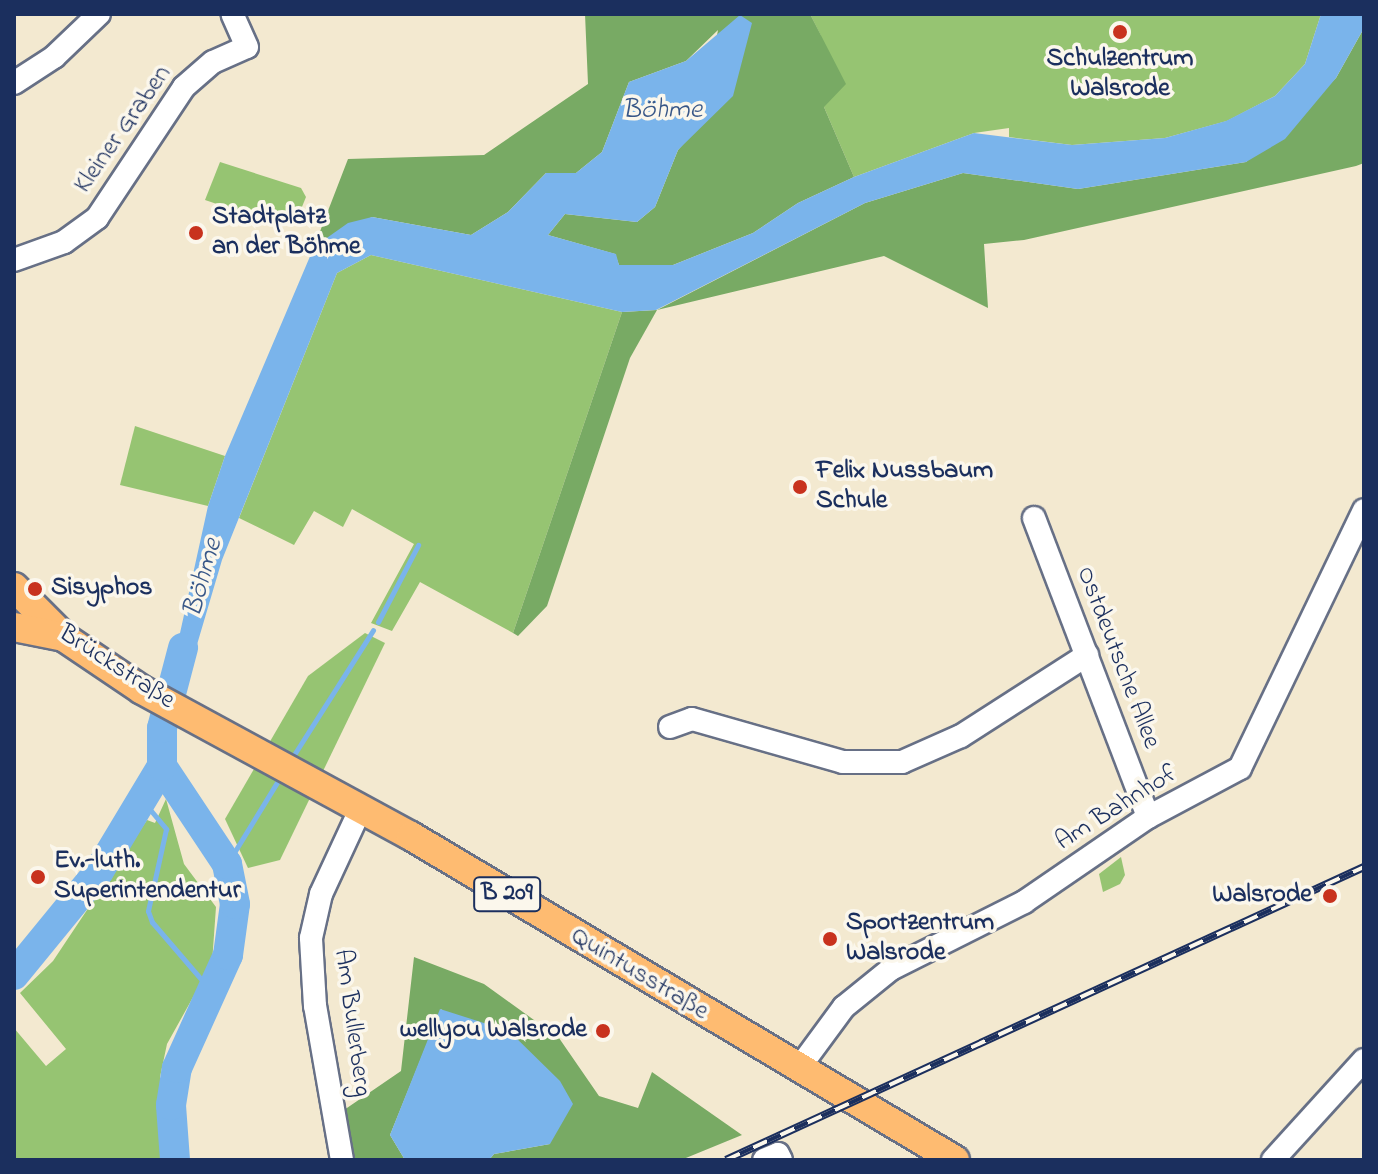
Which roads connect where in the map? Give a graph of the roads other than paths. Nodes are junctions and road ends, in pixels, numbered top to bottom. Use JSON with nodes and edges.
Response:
{"nodes":[{"id":1,"x":99,"y":14,"type":"edge"},
{"id":2,"x":232,"y":14,"type":"edge"},
{"id":3,"x":14,"y":83,"type":"edge"},
{"id":4,"x":14,"y":260,"type":"edge"},
{"id":5,"x":1364,"y":510,"type":"edge"},
{"id":6,"x":1034,"y":518,"type":"dead end"},
{"id":7,"x":19,"y":606,"type":"edge"},
{"id":8,"x":1087,"y":655,"type":"junction"},
{"id":9,"x":192,"y":716,"type":"joint"},
{"id":10,"x":670,"y":727,"type":"dead end"},
{"id":11,"x":361,"y":808,"type":"junction"},
{"id":12,"x":1148,"y":817,"type":"junction"},
{"id":13,"x":1364,"y":1060,"type":"edge"},
{"id":14,"x":799,"y":1068,"type":"junction"},
{"id":15,"x":342,"y":1160,"type":"edge"},
{"id":16,"x":764,"y":1160,"type":"edge"},
{"id":17,"x":781,"y":1160,"type":"edge"},
{"id":18,"x":955,"y":1160,"type":"edge"},
{"id":19,"x":1273,"y":1160,"type":"edge"}],
"edges":[{"from":1,"to":3,"type":"street"},
{"from":2,"to":4,"type":"street","name":"Kleiner Graben"},
{"from":5,"to":12,"type":"street","name":"Am Bahnhof"},
{"from":6,"to":8,"type":"street","name":"Ostdeutsche Allee"},
{"from":7,"to":9,"type":"main road","name":"Brückstraße","number":"B 209"},
{"from":8,"to":10,"type":"street"},
{"from":8,"to":12,"type":"street","name":"Ostdeutsche Allee"},
{"from":9,"to":11,"type":"main road","name":"Quintusstraße","number":"B 209"},
{"from":11,"to":14,"type":"main road","name":"Quintusstraße","number":"B 209"},
{"from":11,"to":15,"type":"street","name":"Am Bullerberg"},
{"from":12,"to":14,"type":"street","name":"Am Bahnhof"},
{"from":13,"to":19,"type":"street"},
{"from":14,"to":18,"type":"main road","name":"Quintusstraße","number":"B 209"},
{"from":16,"to":17,"type":"street"}]}
